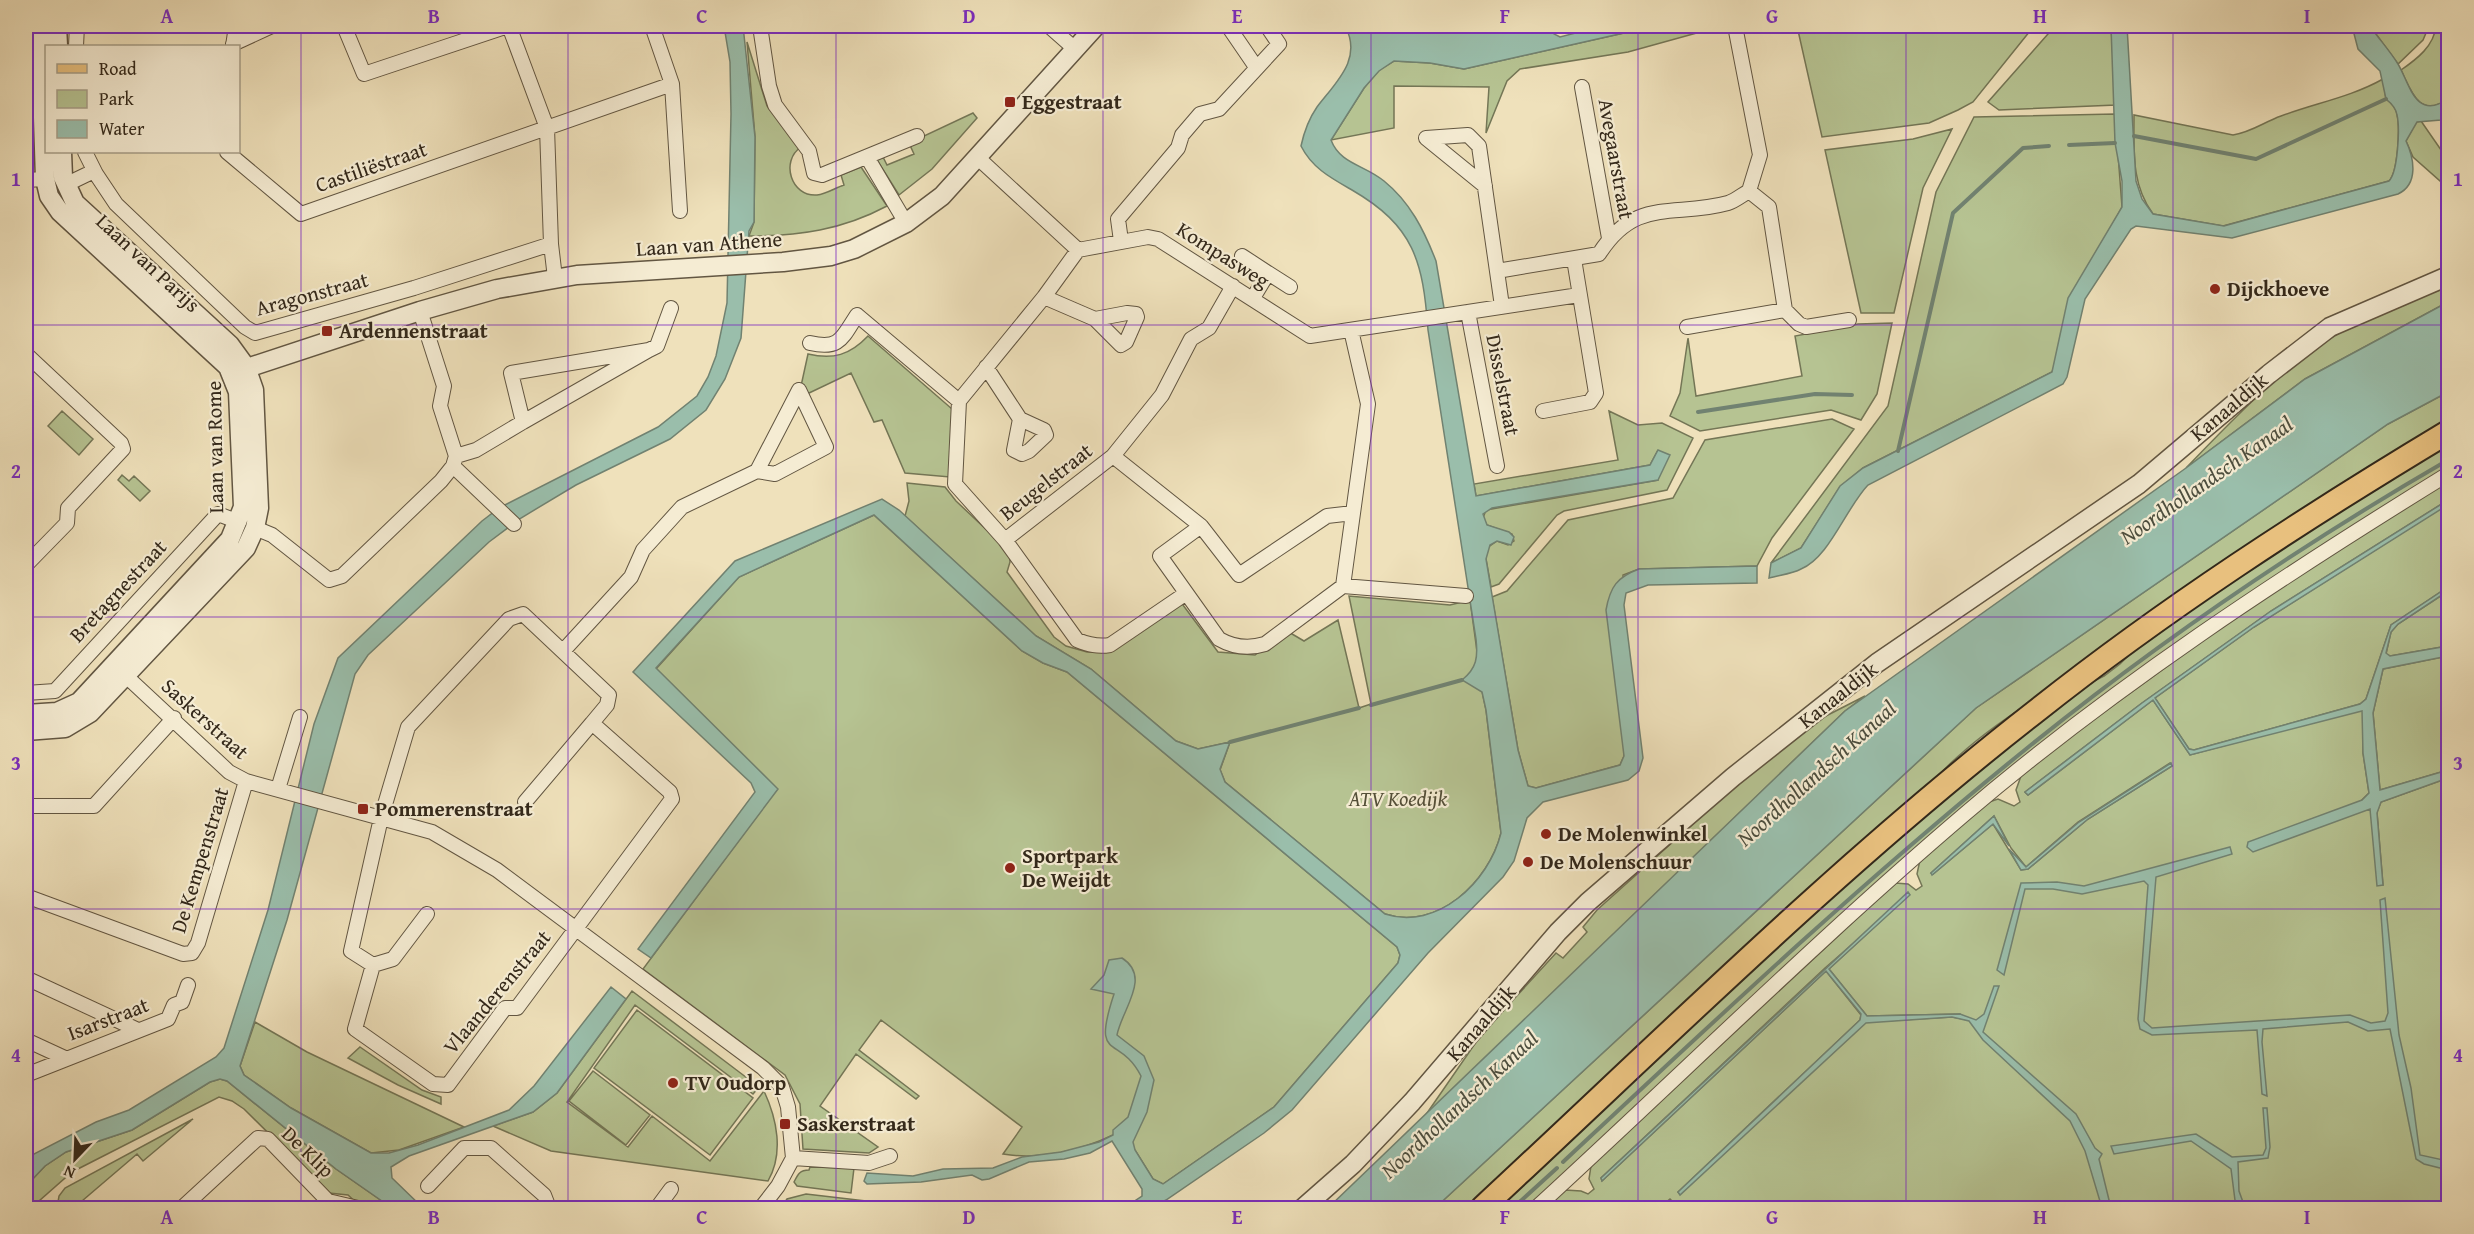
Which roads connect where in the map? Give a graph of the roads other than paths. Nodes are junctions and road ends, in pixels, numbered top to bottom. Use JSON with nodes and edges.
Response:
{"nodes":[{"id":1,"x":40,"y":26,"type":"edge"},
{"id":2,"x":57,"y":26,"type":"edge"},
{"id":3,"x":77,"y":26,"type":"edge"},
{"id":4,"x":236,"y":26,"type":"edge"},
{"id":5,"x":272,"y":26,"type":"edge"},
{"id":6,"x":344,"y":26,"type":"edge"},
{"id":7,"x":509,"y":26,"type":"edge"},
{"id":8,"x":652,"y":26,"type":"edge"},
{"id":9,"x":760,"y":26,"type":"edge"},
{"id":10,"x":1049,"y":26,"type":"edge"},
{"id":11,"x":1096,"y":26,"type":"edge"},
{"id":12,"x":1228,"y":26,"type":"edge"},
{"id":13,"x":1267,"y":26,"type":"edge"},
{"id":14,"x":1735,"y":26,"type":"edge"},
{"id":15,"x":57,"y":45,"type":"edge"},
{"id":16,"x":76,"y":45,"type":"edge"},
{"id":17,"x":233,"y":45,"type":"edge"},
{"id":18,"x":1075,"y":49,"type":"junction"},
{"id":19,"x":1256,"y":67,"type":"junction"},
{"id":20,"x":45,"y":69,"type":"edge"},
{"id":21,"x":672,"y":84,"type":"junction"},
{"id":22,"x":1581,"y":87,"type":"dead end"},
{"id":23,"x":547,"y":128,"type":"junction"},
{"id":24,"x":917,"y":136,"type":"dead end"},
{"id":25,"x":55,"y":153,"type":"edge"},
{"id":26,"x":62,"y":153,"type":"edge"},
{"id":27,"x":85,"y":153,"type":"edge"},
{"id":28,"x":228,"y":153,"type":"edge"},
{"id":29,"x":867,"y":157,"type":"junction"},
{"id":30,"x":977,"y":157,"type":"junction"},
{"id":31,"x":94,"y":171,"type":"junction"},
{"id":32,"x":26,"y":180,"type":"edge"},
{"id":33,"x":58,"y":180,"type":"junction"},
{"id":34,"x":1485,"y":186,"type":"junction"},
{"id":35,"x":1749,"y":191,"type":"junction"},
{"id":36,"x":680,"y":211,"type":"dead end"},
{"id":37,"x":906,"y":223,"type":"junction"},
{"id":38,"x":1609,"y":238,"type":"junction"},
{"id":39,"x":1121,"y":241,"type":"junction"},
{"id":40,"x":551,"y":244,"type":"junction"},
{"id":41,"x":1077,"y":250,"type":"junction"},
{"id":42,"x":1242,"y":256,"type":"dead end"},
{"id":43,"x":1574,"y":259,"type":"junction"},
{"id":44,"x":1497,"y":271,"type":"junction"},
{"id":45,"x":1268,"y":273,"type":"junction"},
{"id":46,"x":2448,"y":276,"type":"edge"},
{"id":47,"x":555,"y":278,"type":"junction"},
{"id":48,"x":1233,"y":286,"type":"junction"},
{"id":49,"x":1290,"y":287,"type":"dead end"},
{"id":50,"x":1579,"y":295,"type":"junction"},
{"id":51,"x":1044,"y":297,"type":"junction"},
{"id":52,"x":1253,"y":298,"type":"junction"},
{"id":53,"x":1502,"y":306,"type":"junction"},
{"id":54,"x":671,"y":308,"type":"dead end"},
{"id":55,"x":1785,"y":310,"type":"junction"},
{"id":56,"x":420,"y":311,"type":"junction"},
{"id":57,"x":1468,"y":312,"type":"junction"},
{"id":58,"x":1095,"y":319,"type":"dead end"},
{"id":59,"x":1849,"y":320,"type":"dead end"},
{"id":60,"x":1687,"y":327,"type":"dead end"},
{"id":61,"x":1351,"y":330,"type":"junction"},
{"id":62,"x":810,"y":343,"type":"dead end"},
{"id":63,"x":649,"y":350,"type":"junction"},
{"id":64,"x":26,"y":354,"type":"edge"},
{"id":65,"x":986,"y":367,"type":"junction"},
{"id":66,"x":239,"y":370,"type":"junction"},
{"id":67,"x":959,"y":401,"type":"junction"},
{"id":68,"x":1543,"y":411,"type":"dead end"},
{"id":69,"x":1020,"y":419,"type":"dead end"},
{"id":70,"x":524,"y":422,"type":"junction"},
{"id":71,"x":2448,"y":432,"type":"edge"},
{"id":72,"x":1113,"y":456,"type":"junction"},
{"id":73,"x":454,"y":461,"type":"junction"},
{"id":74,"x":1497,"y":466,"type":"dead end"},
{"id":75,"x":757,"y":471,"type":"junction"},
{"id":76,"x":2448,"y":474,"type":"edge"},
{"id":77,"x":1353,"y":513,"type":"junction"},
{"id":78,"x":514,"y":524,"type":"dead end"},
{"id":79,"x":247,"y":525,"type":"junction"},
{"id":80,"x":1201,"y":526,"type":"junction"},
{"id":81,"x":1005,"y":540,"type":"junction"},
{"id":82,"x":26,"y":565,"type":"edge"},
{"id":83,"x":1343,"y":586,"type":"junction"},
{"id":84,"x":1185,"y":594,"type":"junction"},
{"id":85,"x":1466,"y":596,"type":"dead end"},
{"id":86,"x":564,"y":650,"type":"junction"},
{"id":87,"x":120,"y":670,"type":"junction"},
{"id":88,"x":26,"y":693,"type":"edge"},
{"id":89,"x":26,"y":714,"type":"edge"},
{"id":90,"x":300,"y":717,"type":"dead end"},
{"id":91,"x":174,"y":718,"type":"junction"},
{"id":92,"x":592,"y":723,"type":"junction"},
{"id":93,"x":26,"y":731,"type":"edge"},
{"id":94,"x":246,"y":781,"type":"junction"},
{"id":95,"x":282,"y":790,"type":"junction"},
{"id":96,"x":525,"y":802,"type":"dead end"},
{"id":97,"x":26,"y":806,"type":"edge"},
{"id":98,"x":381,"y":818,"type":"junction"},
{"id":99,"x":26,"y":896,"type":"edge"},
{"id":100,"x":427,"y":914,"type":"dead end"},
{"id":101,"x":576,"y":929,"type":"junction"},
{"id":102,"x":373,"y":966,"type":"junction"},
{"id":103,"x":26,"y":978,"type":"edge"},
{"id":104,"x":188,"y":986,"type":"dead end"},
{"id":105,"x":138,"y":1030,"type":"junction"},
{"id":106,"x":26,"y":1040,"type":"edge"},
{"id":107,"x":65,"y":1058,"type":"junction"},
{"id":108,"x":26,"y":1075,"type":"edge"},
{"id":109,"x":890,"y":1156,"type":"dead end"},
{"id":110,"x":793,"y":1158,"type":"junction"},
{"id":111,"x":428,"y":1186,"type":"dead end"},
{"id":112,"x":671,"y":1189,"type":"dead end"},
{"id":113,"x":182,"y":1209,"type":"edge"},
{"id":114,"x":358,"y":1209,"type":"edge"},
{"id":115,"x":549,"y":1209,"type":"edge"},
{"id":116,"x":657,"y":1209,"type":"edge"},
{"id":117,"x":761,"y":1209,"type":"edge"},
{"id":118,"x":1303,"y":1209,"type":"edge"},
{"id":119,"x":1482,"y":1209,"type":"edge"},
{"id":120,"x":1536,"y":1209,"type":"edge"}],
"edges":[{"from":1,"to":20,"type":"street"},
{"from":2,"to":15,"type":"street"},
{"from":3,"to":16,"type":"street"},
{"from":4,"to":17,"type":"street"},
{"from":5,"to":17,"type":"street"},
{"from":6,"to":7,"type":"street"},
{"from":7,"to":23,"type":"street"},
{"from":8,"to":21,"type":"street"},
{"from":9,"to":29,"type":"street"},
{"from":10,"to":18,"type":"street"},
{"from":11,"to":18,"type":"street","name":"Laan van Athene"},
{"from":12,"to":19,"type":"street"},
{"from":13,"to":19,"type":"street"},
{"from":14,"to":35,"type":"street"},
{"from":18,"to":30,"type":"street","name":"Laan van Athene"},
{"from":19,"to":39,"type":"street"},
{"from":21,"to":23,"type":"street"},
{"from":21,"to":36,"type":"street"},
{"from":22,"to":38,"type":"street","name":"Avegaarstraat"},
{"from":23,"to":28,"type":"street","name":"Castiliëstraat"},
{"from":23,"to":40,"type":"street"},
{"from":24,"to":29,"type":"street"},
{"from":25,"to":33,"type":"street"},
{"from":26,"to":33,"type":"street"},
{"from":27,"to":31,"type":"street","name":"Aragonstraat"},
{"from":29,"to":37,"type":"street"},
{"from":30,"to":37,"type":"street","name":"Laan van Athene"},
{"from":30,"to":41,"type":"street"},
{"from":31,"to":33,"type":"street"},
{"from":31,"to":40,"type":"street","name":"Aragonstraat"},
{"from":32,"to":33,"type":"street"},
{"from":33,"to":66,"type":"street","name":"Laan van Parijs"},
{"from":34,"to":34,"type":"street"},
{"from":34,"to":44,"type":"street"},
{"from":35,"to":38,"type":"street"},
{"from":35,"to":55,"type":"street"},
{"from":37,"to":47,"type":"street","name":"Laan van Athene"},
{"from":38,"to":43,"type":"street"},
{"from":39,"to":41,"type":"street","name":"Kompasweg"},
{"from":39,"to":48,"type":"street","name":"Kompasweg"},
{"from":40,"to":47,"type":"street"},
{"from":41,"to":51,"type":"street"},
{"from":42,"to":45,"type":"street"},
{"from":43,"to":44,"type":"street"},
{"from":43,"to":50,"type":"street"},
{"from":44,"to":53,"type":"street"},
{"from":45,"to":49,"type":"street"},
{"from":45,"to":52,"type":"street"},
{"from":46,"to":118,"type":"street","name":"Kanaaldijk"},
{"from":47,"to":56,"type":"street","name":"Laan van Athene"},
{"from":48,"to":52,"type":"street","name":"Kompasweg"},
{"from":48,"to":72,"type":"street","name":"Beugelstraat"},
{"from":50,"to":53,"type":"street"},
{"from":50,"to":68,"type":"street"},
{"from":51,"to":58,"type":"street"},
{"from":51,"to":65,"type":"street"},
{"from":52,"to":61,"type":"street","name":"Kompasweg"},
{"from":53,"to":57,"type":"street"},
{"from":54,"to":63,"type":"street"},
{"from":55,"to":59,"type":"street"},
{"from":55,"to":60,"type":"street"},
{"from":56,"to":66,"type":"street","name":"Laan van Athene"},
{"from":56,"to":73,"type":"street"},
{"from":57,"to":61,"type":"street","name":"Kompasweg"},
{"from":57,"to":74,"type":"street","name":"Disselstraat"},
{"from":61,"to":77,"type":"street"},
{"from":62,"to":67,"type":"street"},
{"from":63,"to":70,"type":"street"},
{"from":63,"to":70,"type":"street"},
{"from":64,"to":82,"type":"street"},
{"from":65,"to":67,"type":"street"},
{"from":65,"to":69,"type":"street"},
{"from":66,"to":79,"type":"street","name":"Laan van Rome"},
{"from":67,"to":81,"type":"street"},
{"from":70,"to":73,"type":"street"},
{"from":71,"to":119,"type":"main road"},
{"from":72,"to":80,"type":"street"},
{"from":72,"to":81,"type":"street","name":"Beugelstraat"},
{"from":73,"to":78,"type":"street"},
{"from":73,"to":79,"type":"street"},
{"from":75,"to":75,"type":"street"},
{"from":75,"to":86,"type":"street"},
{"from":76,"to":120,"type":"street"},
{"from":77,"to":80,"type":"street"},
{"from":77,"to":83,"type":"street"},
{"from":79,"to":87,"type":"street","name":"Laan van Rome"},
{"from":79,"to":88,"type":"street","name":"Bretagnestraat"},
{"from":80,"to":84,"type":"street"},
{"from":81,"to":84,"type":"street","name":"Beugelstraat"},
{"from":83,"to":84,"type":"street"},
{"from":83,"to":85,"type":"street"},
{"from":86,"to":92,"type":"street"},
{"from":86,"to":98,"type":"street"},
{"from":87,"to":89,"type":"street","name":"Laan van Rome"},
{"from":87,"to":91,"type":"street","name":"Saskerstraat"},
{"from":87,"to":93,"type":"street","name":"Laan van Rome"},
{"from":90,"to":95,"type":"street"},
{"from":91,"to":94,"type":"street","name":"Saskerstraat"},
{"from":91,"to":97,"type":"street"},
{"from":92,"to":96,"type":"street"},
{"from":92,"to":101,"type":"street"},
{"from":94,"to":95,"type":"street","name":"Saskerstraat"},
{"from":94,"to":99,"type":"street","name":"De Kempenstraat"},
{"from":95,"to":98,"type":"street","name":"Saskerstraat"},
{"from":98,"to":101,"type":"street","name":"Saskerstraat"},
{"from":98,"to":102,"type":"street"},
{"from":100,"to":102,"type":"street"},
{"from":101,"to":102,"type":"street","name":"Vlaanderenstraat"},
{"from":101,"to":110,"type":"street","name":"Saskerstraat"},
{"from":103,"to":105,"type":"street"},
{"from":104,"to":105,"type":"street","name":"Isarstraat"},
{"from":105,"to":107,"type":"street","name":"Isarstraat"},
{"from":106,"to":107,"type":"street"},
{"from":107,"to":108,"type":"street","name":"Isarstraat"},
{"from":109,"to":110,"type":"street"},
{"from":110,"to":117,"type":"street"},
{"from":111,"to":115,"type":"street"},
{"from":112,"to":116,"type":"street"},
{"from":113,"to":114,"type":"street","name":"De Klip"}]}
